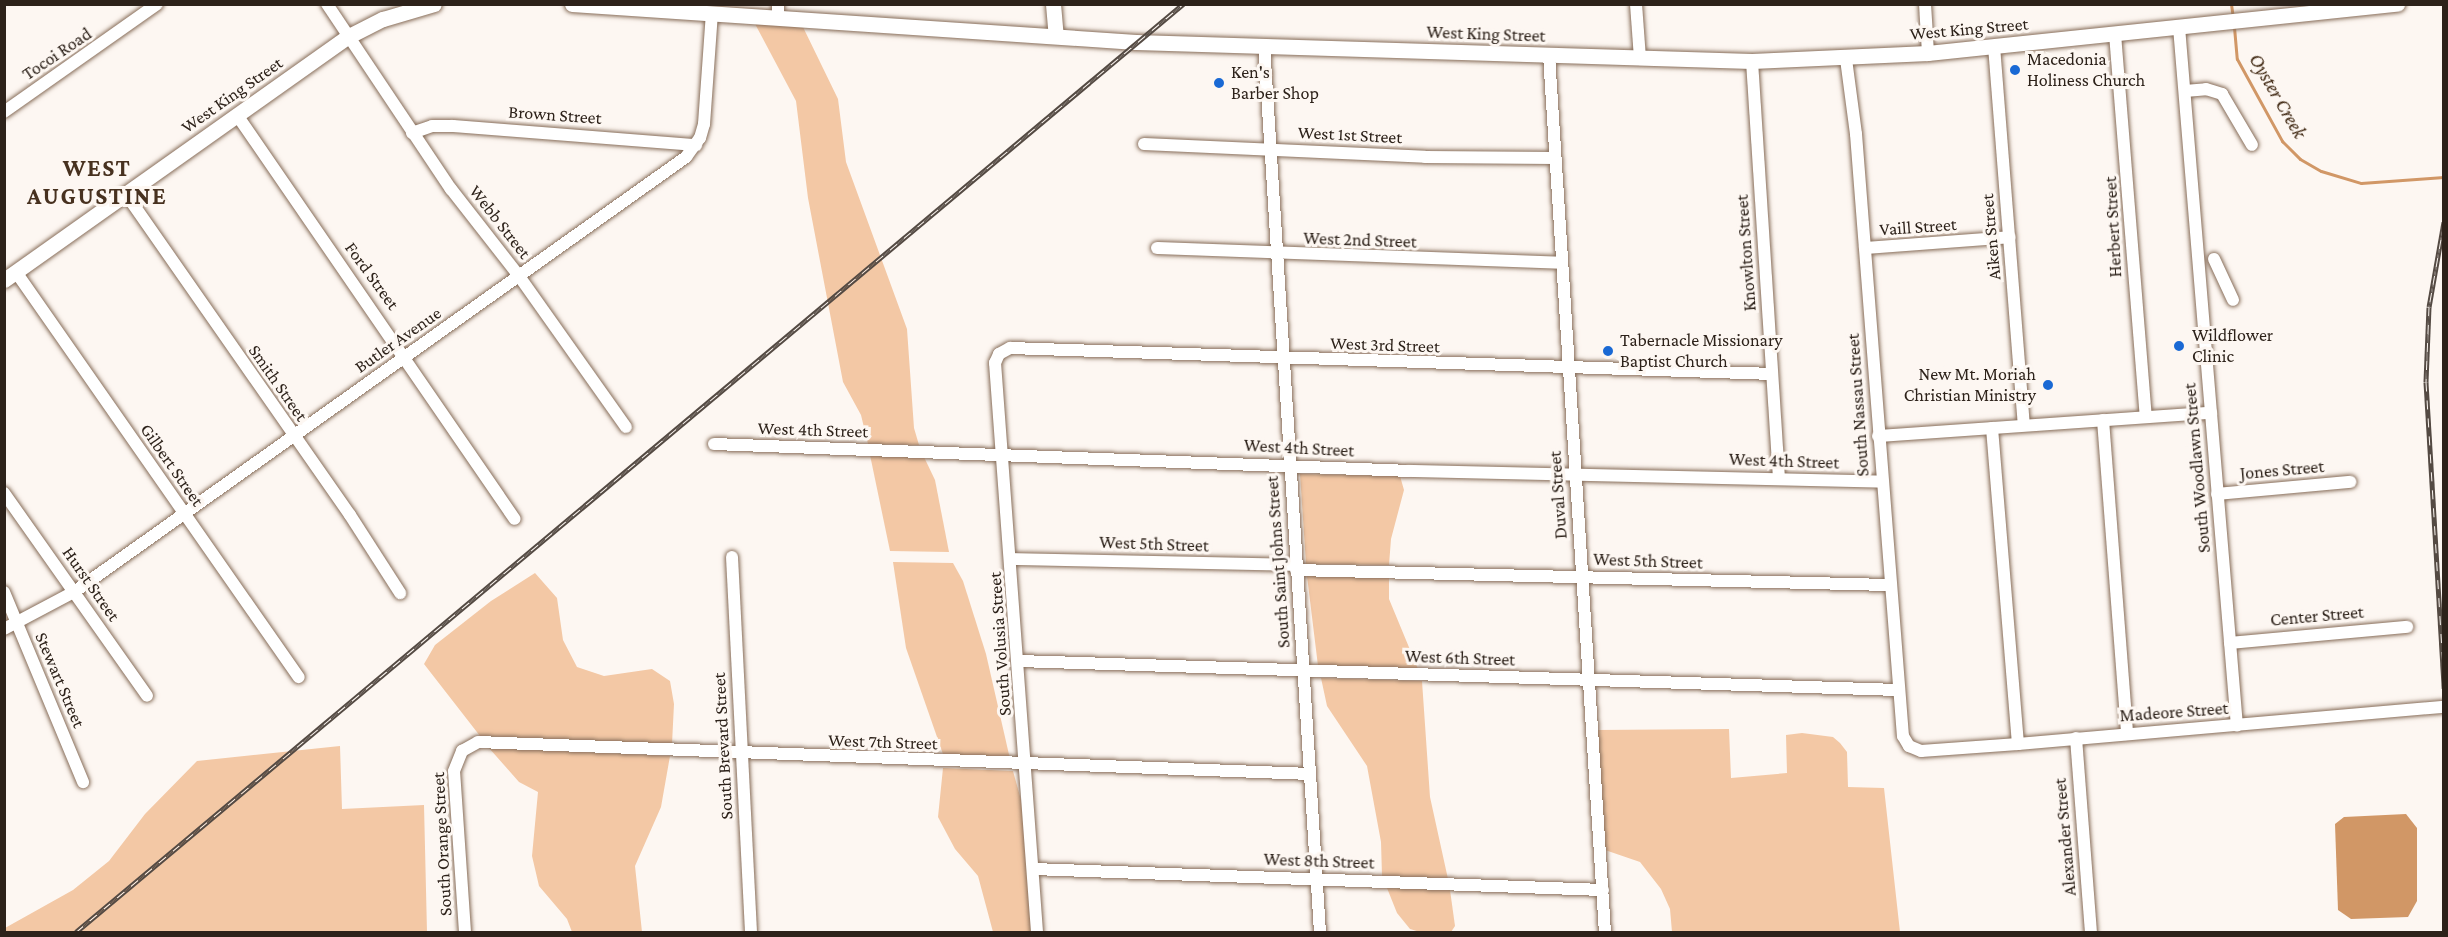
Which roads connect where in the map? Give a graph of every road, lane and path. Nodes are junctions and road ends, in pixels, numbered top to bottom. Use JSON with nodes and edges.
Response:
{"nodes":[{"id":1,"x":157,"y":4,"type":"edge"},
{"id":2,"x":327,"y":4,"type":"edge"},
{"id":3,"x":434,"y":4,"type":"edge"},
{"id":4,"x":572,"y":4,"type":"edge"},
{"id":5,"x":1053,"y":4,"type":"edge"},
{"id":6,"x":1636,"y":4,"type":"edge"},
{"id":7,"x":1925,"y":4,"type":"edge"},
{"id":8,"x":2397,"y":4,"type":"edge"},
{"id":9,"x":2350,"y":7,"type":"edge"},
{"id":10,"x":778,"y":11,"type":"edge"},
{"id":11,"x":712,"y":13,"type":"junction"},
{"id":12,"x":2180,"y":27,"type":"junction"},
{"id":13,"x":2115,"y":34,"type":"junction"},
{"id":14,"x":349,"y":36,"type":"junction"},
{"id":15,"x":1056,"y":36,"type":"junction"},
{"id":16,"x":1264,"y":45,"type":"junction"},
{"id":17,"x":1994,"y":46,"type":"junction"},
{"id":18,"x":1928,"y":52,"type":"junction"},
{"id":19,"x":1549,"y":55,"type":"junction"},
{"id":20,"x":1640,"y":59,"type":"junction"},
{"id":21,"x":1846,"y":59,"type":"junction"},
{"id":22,"x":1752,"y":61,"type":"junction"},
{"id":23,"x":2185,"y":91,"type":"junction"},
{"id":24,"x":4,"y":112,"type":"edge"},
{"id":25,"x":237,"y":115,"type":"junction"},
{"id":26,"x":412,"y":133,"type":"junction"},
{"id":27,"x":1144,"y":144,"type":"dead end"},
{"id":28,"x":696,"y":145,"type":"junction"},
{"id":29,"x":2252,"y":145,"type":"dead end"},
{"id":30,"x":1271,"y":150,"type":"junction"},
{"id":31,"x":1555,"y":158,"type":"junction"},
{"id":32,"x":126,"y":194,"type":"junction"},
{"id":33,"x":2010,"y":237,"type":"junction"},
{"id":34,"x":1156,"y":248,"type":"dead end"},
{"id":35,"x":1864,"y":248,"type":"junction"},
{"id":36,"x":1277,"y":255,"type":"junction"},
{"id":37,"x":2214,"y":259,"type":"dead end"},
{"id":38,"x":1562,"y":263,"type":"junction"},
{"id":39,"x":10,"y":276,"type":"edge"},
{"id":40,"x":519,"y":276,"type":"junction"},
{"id":41,"x":2233,"y":300,"type":"dead end"},
{"id":42,"x":999,"y":354,"type":"joint"},
{"id":43,"x":406,"y":356,"type":"junction"},
{"id":44,"x":1282,"y":359,"type":"junction"},
{"id":45,"x":1568,"y":370,"type":"junction"},
{"id":46,"x":1772,"y":374,"type":"junction"},
{"id":47,"x":2211,"y":413,"type":"junction"},
{"id":48,"x":2146,"y":417,"type":"junction"},
{"id":49,"x":2103,"y":420,"type":"junction"},
{"id":50,"x":2024,"y":424,"type":"junction"},
{"id":51,"x":626,"y":427,"type":"dead end"},
{"id":52,"x":1992,"y":428,"type":"junction"},
{"id":53,"x":293,"y":436,"type":"junction"},
{"id":54,"x":1878,"y":436,"type":"junction"},
{"id":55,"x":714,"y":444,"type":"dead end"},
{"id":56,"x":1004,"y":454,"type":"junction"},
{"id":57,"x":1289,"y":466,"type":"junction"},
{"id":58,"x":1575,"y":472,"type":"junction"},
{"id":59,"x":1779,"y":478,"type":"junction"},
{"id":60,"x":1881,"y":482,"type":"junction"},
{"id":61,"x":2350,"y":482,"type":"dead end"},
{"id":62,"x":4,"y":493,"type":"edge"},
{"id":63,"x":2217,"y":494,"type":"junction"},
{"id":64,"x":183,"y":514,"type":"junction"},
{"id":65,"x":515,"y":519,"type":"dead end"},
{"id":66,"x":732,"y":557,"type":"dead end"},
{"id":67,"x":1012,"y":559,"type":"junction"},
{"id":68,"x":1296,"y":567,"type":"junction"},
{"id":69,"x":1581,"y":576,"type":"junction"},
{"id":70,"x":1890,"y":585,"type":"junction"},
{"id":71,"x":4,"y":592,"type":"edge"},
{"id":72,"x":75,"y":592,"type":"junction"},
{"id":73,"x":400,"y":593,"type":"dead end"},
{"id":74,"x":17,"y":624,"type":"junction"},
{"id":75,"x":2407,"y":627,"type":"dead end"},
{"id":76,"x":4,"y":629,"type":"edge"},
{"id":77,"x":2230,"y":643,"type":"junction"},
{"id":78,"x":1019,"y":661,"type":"junction"},
{"id":79,"x":1304,"y":672,"type":"junction"},
{"id":80,"x":299,"y":677,"type":"dead end"},
{"id":81,"x":1588,"y":681,"type":"junction"},
{"id":82,"x":1899,"y":690,"type":"junction"},
{"id":83,"x":147,"y":696,"type":"dead end"},
{"id":84,"x":2444,"y":707,"type":"edge"},
{"id":85,"x":2236,"y":726,"type":"junction"},
{"id":86,"x":2127,"y":734,"type":"junction"},
{"id":87,"x":2076,"y":738,"type":"junction"},
{"id":88,"x":2018,"y":744,"type":"junction"},
{"id":89,"x":1909,"y":746,"type":"joint"},
{"id":90,"x":742,"y":754,"type":"junction"},
{"id":91,"x":459,"y":755,"type":"joint"},
{"id":92,"x":1026,"y":766,"type":"junction"},
{"id":93,"x":1310,"y":774,"type":"junction"},
{"id":94,"x":83,"y":782,"type":"dead end"},
{"id":95,"x":1033,"y":869,"type":"junction"},
{"id":96,"x":1317,"y":879,"type":"junction"},
{"id":97,"x":1603,"y":890,"type":"junction"},
{"id":98,"x":465,"y":933,"type":"edge"},
{"id":99,"x":751,"y":933,"type":"edge"},
{"id":100,"x":1037,"y":933,"type":"edge"},
{"id":101,"x":1320,"y":933,"type":"edge"},
{"id":102,"x":1605,"y":933,"type":"edge"},
{"id":103,"x":2091,"y":933,"type":"edge"}],
"edges":[{"from":1,"to":24,"type":"street","name":"Tocoi Road"},
{"from":2,"to":14,"type":"street","name":"Webb Street"},
{"from":3,"to":14,"type":"main road","name":"West King Street"},
{"from":4,"to":11,"type":"main road","name":"West King Street"},
{"from":5,"to":15,"type":"main road"},
{"from":6,"to":20,"type":"street"},
{"from":7,"to":18,"type":"street"},
{"from":8,"to":9,"type":"main road","name":"West King Street"},
{"from":9,"to":12,"type":"main road","name":"West King Street"},
{"from":10,"to":11,"type":"main road","name":"West King Street"},
{"from":10,"to":15,"type":"main road","name":"West King Street"},
{"from":11,"to":28,"type":"street"},
{"from":12,"to":13,"type":"main road","name":"West King Street"},
{"from":12,"to":23,"type":"street","name":"South Woodlawn Street"},
{"from":13,"to":17,"type":"main road","name":"West King Street"},
{"from":13,"to":48,"type":"street","name":"Herbert Street"},
{"from":14,"to":25,"type":"main road","name":"West King Street"},
{"from":14,"to":26,"type":"street","name":"Webb Street"},
{"from":15,"to":16,"type":"main road","name":"West King Street"},
{"from":16,"to":19,"type":"main road","name":"West King Street"},
{"from":16,"to":30,"type":"street","name":"South Saint Johns Street"},
{"from":17,"to":18,"type":"main road","name":"West King Street"},
{"from":17,"to":33,"type":"street","name":"Aiken Street"},
{"from":18,"to":21,"type":"main road","name":"West King Street"},
{"from":19,"to":20,"type":"main road","name":"West King Street"},
{"from":19,"to":31,"type":"street","name":"Duval Street"},
{"from":20,"to":22,"type":"main road","name":"West King Street"},
{"from":21,"to":22,"type":"main road","name":"West King Street"},
{"from":21,"to":35,"type":"street","name":"South Nassau Street"},
{"from":22,"to":46,"type":"street","name":"Knowlton Street"},
{"from":23,"to":29,"type":"street"},
{"from":23,"to":47,"type":"street","name":"South Woodlawn Street"},
{"from":25,"to":32,"type":"main road","name":"West King Street"},
{"from":25,"to":43,"type":"street","name":"Ford Street"},
{"from":26,"to":28,"type":"street","name":"Brown Street"},
{"from":26,"to":40,"type":"street","name":"Webb Street"},
{"from":27,"to":30,"type":"street","name":"West 1st Street"},
{"from":28,"to":40,"type":"street","name":"Butler Avenue"},
{"from":30,"to":31,"type":"street","name":"West 1st Street"},
{"from":30,"to":36,"type":"street","name":"South Saint Johns Street"},
{"from":31,"to":38,"type":"street","name":"Duval Street"},
{"from":32,"to":39,"type":"main road","name":"West King Street"},
{"from":32,"to":53,"type":"street","name":"Smith Street"},
{"from":33,"to":35,"type":"street","name":"Vaill Street"},
{"from":33,"to":50,"type":"street","name":"Aiken Street"},
{"from":34,"to":36,"type":"street","name":"West 2nd Street"},
{"from":35,"to":54,"type":"street","name":"South Nassau Street"},
{"from":36,"to":38,"type":"street","name":"West 2nd Street"},
{"from":36,"to":44,"type":"street","name":"South Saint Johns Street"},
{"from":37,"to":41,"type":"street"},
{"from":38,"to":45,"type":"street","name":"Duval Street"},
{"from":39,"to":64,"type":"street","name":"Gilbert Street"},
{"from":40,"to":43,"type":"street","name":"Butler Avenue"},
{"from":40,"to":51,"type":"street","name":"Webb Street"},
{"from":42,"to":44,"type":"street","name":"West 3rd Street"},
{"from":42,"to":56,"type":"street","name":"South Volusia Street"},
{"from":43,"to":53,"type":"street","name":"Butler Avenue"},
{"from":43,"to":65,"type":"street","name":"Ford Street"},
{"from":44,"to":45,"type":"street","name":"West 3rd Street"},
{"from":44,"to":57,"type":"street","name":"South Saint Johns Street"},
{"from":45,"to":46,"type":"street","name":"West 3rd Street"},
{"from":45,"to":58,"type":"street","name":"Duval Street"},
{"from":46,"to":59,"type":"street","name":"Knowlton Street"},
{"from":47,"to":48,"type":"street"},
{"from":47,"to":63,"type":"street","name":"South Woodlawn Street"},
{"from":48,"to":49,"type":"street"},
{"from":49,"to":50,"type":"street"},
{"from":49,"to":86,"type":"street"},
{"from":50,"to":52,"type":"street"},
{"from":52,"to":54,"type":"street"},
{"from":52,"to":88,"type":"street"},
{"from":53,"to":64,"type":"street","name":"Butler Avenue"},
{"from":53,"to":73,"type":"street","name":"Smith Street"},
{"from":54,"to":60,"type":"street","name":"South Nassau Street"},
{"from":55,"to":56,"type":"street","name":"West 4th Street"},
{"from":56,"to":57,"type":"street","name":"West 4th Street"},
{"from":56,"to":67,"type":"street","name":"South Volusia Street"},
{"from":57,"to":58,"type":"street","name":"West 4th Street"},
{"from":57,"to":68,"type":"street","name":"South Saint Johns Street"},
{"from":58,"to":59,"type":"street","name":"West 4th Street"},
{"from":58,"to":69,"type":"street","name":"Duval Street"},
{"from":59,"to":60,"type":"street","name":"West 4th Street"},
{"from":60,"to":70,"type":"street","name":"South Nassau Street"},
{"from":61,"to":63,"type":"street","name":"Jones Street"},
{"from":62,"to":72,"type":"street","name":"Hurst Street"},
{"from":63,"to":77,"type":"street","name":"South Woodlawn Street"},
{"from":64,"to":72,"type":"street","name":"Butler Avenue"},
{"from":64,"to":80,"type":"street","name":"Gilbert Street"},
{"from":66,"to":90,"type":"street","name":"South Brevard Street"},
{"from":67,"to":68,"type":"street","name":"West 5th Street"},
{"from":67,"to":78,"type":"street","name":"South Volusia Street"},
{"from":68,"to":69,"type":"street","name":"West 5th Street"},
{"from":68,"to":79,"type":"street","name":"South Saint Johns Street"},
{"from":69,"to":70,"type":"street","name":"West 5th Street"},
{"from":69,"to":81,"type":"street","name":"Duval Street"},
{"from":70,"to":82,"type":"street","name":"South Nassau Street"},
{"from":71,"to":74,"type":"street","name":"Stewart Street"},
{"from":72,"to":74,"type":"street","name":"Butler Avenue"},
{"from":72,"to":83,"type":"street","name":"Hurst Street"},
{"from":74,"to":76,"type":"street","name":"Butler Avenue"},
{"from":74,"to":94,"type":"street","name":"Stewart Street"},
{"from":75,"to":77,"type":"street","name":"Center Street"},
{"from":77,"to":85,"type":"street","name":"South Woodlawn Street"},
{"from":78,"to":79,"type":"street","name":"West 6th Street"},
{"from":78,"to":92,"type":"street","name":"South Volusia Street"},
{"from":79,"to":81,"type":"street","name":"West 6th Street"},
{"from":79,"to":93,"type":"street","name":"South Saint Johns Street"},
{"from":81,"to":82,"type":"street","name":"West 6th Street"},
{"from":81,"to":97,"type":"street","name":"Duval Street"},
{"from":82,"to":89,"type":"street","name":"South Nassau Street"},
{"from":84,"to":85,"type":"street","name":"Madeore Street"},
{"from":85,"to":86,"type":"street","name":"Madeore Street"},
{"from":86,"to":87,"type":"street","name":"Madeore Street"},
{"from":87,"to":88,"type":"street","name":"Madeore Street"},
{"from":87,"to":103,"type":"street","name":"Alexander Street"},
{"from":88,"to":89,"type":"street","name":"Madeore Street"},
{"from":90,"to":91,"type":"street","name":"West 7th Street"},
{"from":90,"to":92,"type":"street","name":"West 7th Street"},
{"from":90,"to":99,"type":"street","name":"South Brevard Street"},
{"from":91,"to":98,"type":"street","name":"South Orange Street"},
{"from":92,"to":93,"type":"street","name":"West 7th Street"},
{"from":92,"to":95,"type":"street","name":"South Volusia Street"},
{"from":93,"to":96,"type":"street","name":"South Saint Johns Street"},
{"from":95,"to":96,"type":"street","name":"West 8th Street"},
{"from":95,"to":100,"type":"street","name":"South Volusia Street"},
{"from":96,"to":97,"type":"street","name":"West 8th Street"},
{"from":96,"to":101,"type":"street","name":"South Saint Johns Street"},
{"from":97,"to":102,"type":"street","name":"Duval Street"}]}
